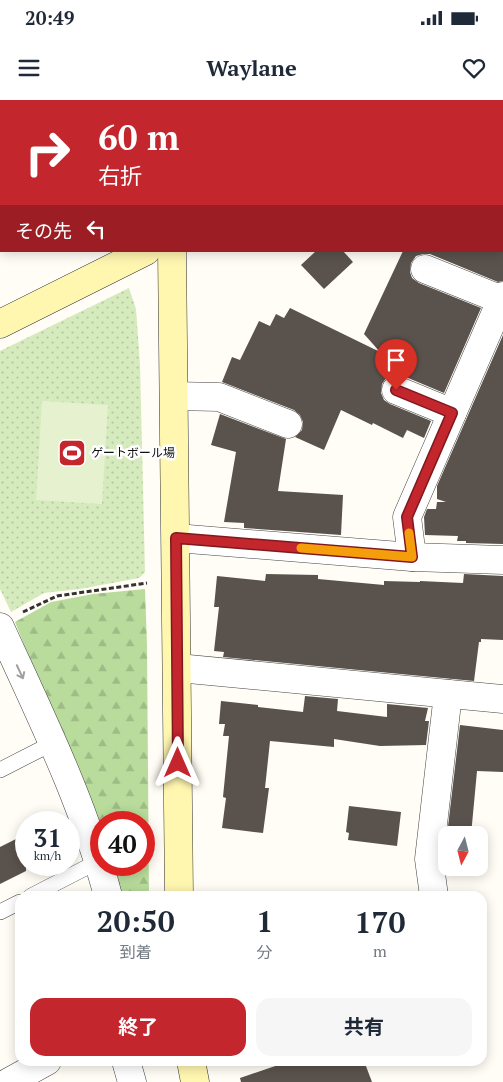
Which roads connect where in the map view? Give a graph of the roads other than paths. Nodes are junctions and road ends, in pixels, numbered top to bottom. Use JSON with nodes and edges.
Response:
{"nodes":[{"id":1,"x":144,"y":252,"type":"edge"},
{"id":2,"x":172,"y":252,"type":"edge"},
{"id":3,"x":425,"y":269,"type":"dead end"},
{"id":4,"x":502,"y":298,"type":"edge"},
{"id":5,"x":0,"y":324,"type":"edge"},
{"id":6,"x":396,"y":390,"type":"dead end"},
{"id":7,"x":174,"y":396,"type":"junction"},
{"id":8,"x":452,"y":413,"type":"junction"},
{"id":9,"x":288,"y":424,"type":"dead end"},
{"id":10,"x":176,"y":538,"type":"junction"},
{"id":11,"x":412,"y":557,"type":"junction"},
{"id":12,"x":503,"y":560,"type":"edge"},
{"id":13,"x":8,"y":621,"type":"edge"},
{"id":14,"x":178,"y":668,"type":"junction"},
{"id":15,"x":448,"y":694,"type":"junction"},
{"id":16,"x":503,"y":699,"type":"edge"},
{"id":17,"x":53,"y":743,"type":"junction"},
{"id":18,"x":0,"y":770,"type":"edge"},
{"id":19,"x":90,"y":838,"type":"edge"},
{"id":20,"x":90,"y":866,"type":"edge"},
{"id":21,"x":103,"y":876,"type":"edge"},
{"id":22,"x":41,"y":891,"type":"edge"},
{"id":23,"x":107,"y":891,"type":"edge"},
{"id":24,"x":179,"y":891,"type":"edge"},
{"id":25,"x":433,"y":891,"type":"edge"},
{"id":26,"x":15,"y":904,"type":"edge"},
{"id":27,"x":0,"y":912,"type":"edge"},
{"id":28,"x":38,"y":1066,"type":"edge"},
{"id":29,"x":127,"y":1066,"type":"edge"},
{"id":30,"x":192,"y":1066,"type":"edge"},
{"id":31,"x":9,"y":1082,"type":"edge"},
{"id":32,"x":132,"y":1082,"type":"edge"},
{"id":33,"x":195,"y":1082,"type":"edge"}],
"edges":[{"from":1,"to":5,"type":"street"},
{"from":2,"to":7,"type":"street"},
{"from":3,"to":4,"type":"street"},
{"from":4,"to":8,"type":"street"},
{"from":6,"to":8,"type":"street"},
{"from":7,"to":9,"type":"street"},
{"from":7,"to":10,"type":"street"},
{"from":8,"to":11,"type":"street"},
{"from":10,"to":11,"type":"street"},
{"from":10,"to":14,"type":"street"},
{"from":11,"to":12,"type":"street"},
{"from":13,"to":17,"type":"street","one_way":true},
{"from":14,"to":15,"type":"street"},
{"from":14,"to":24,"type":"street"},
{"from":15,"to":16,"type":"street"},
{"from":15,"to":25,"type":"street"},
{"from":17,"to":18,"type":"lane"},
{"from":17,"to":19,"type":"street"},
{"from":20,"to":22,"type":"lane"},
{"from":21,"to":23,"type":"street"},
{"from":26,"to":27,"type":"lane"},
{"from":28,"to":31,"type":"street"},
{"from":29,"to":32,"type":"street"},
{"from":30,"to":33,"type":"street"}]}
